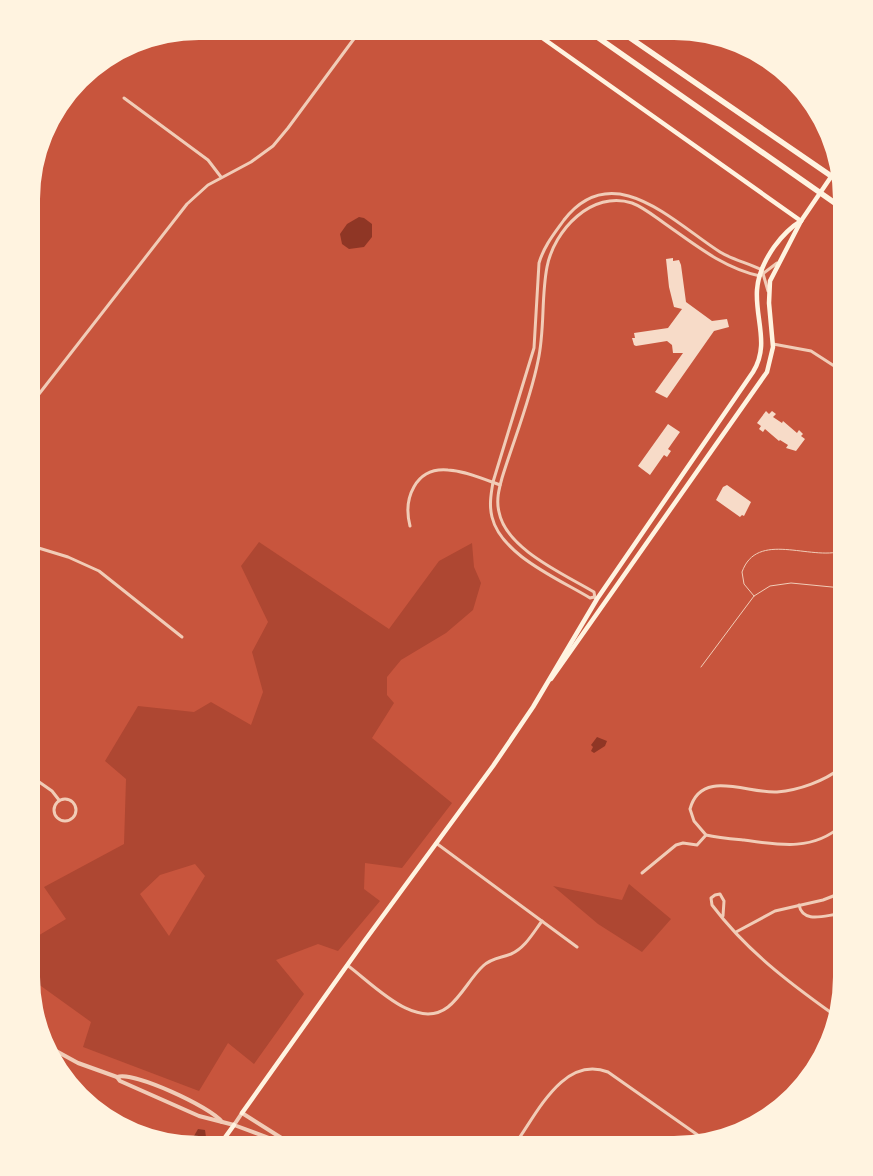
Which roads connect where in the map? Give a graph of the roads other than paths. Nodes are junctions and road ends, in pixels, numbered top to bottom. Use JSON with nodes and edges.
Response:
{"nodes":[{"id":1,"x":353,"y":40,"type":"edge"},
{"id":2,"x":545,"y":40,"type":"edge"},
{"id":3,"x":601,"y":40,"type":"edge"},
{"id":4,"x":635,"y":40,"type":"edge"},
{"id":5,"x":124,"y":98,"type":"dead end"},
{"id":6,"x":832,"y":176,"type":"edge"},
{"id":7,"x":832,"y":176,"type":"edge"},
{"id":8,"x":222,"y":177,"type":"junction"},
{"id":9,"x":833,"y":202,"type":"edge"},
{"id":10,"x":801,"y":221,"type":"junction"},
{"id":11,"x":777,"y":263,"type":"junction"},
{"id":12,"x":762,"y":273,"type":"junction"},
{"id":13,"x":768,"y":291,"type":"junction"},
{"id":14,"x":774,"y":344,"type":"junction"},
{"id":15,"x":833,"y":365,"type":"edge"},
{"id":16,"x":40,"y":393,"type":"edge"},
{"id":17,"x":493,"y":482,"type":"junction"},
{"id":18,"x":500,"y":485,"type":"junction"},
{"id":19,"x":410,"y":526,"type":"dead end"},
{"id":20,"x":40,"y":548,"type":"edge"},
{"id":21,"x":833,"y":553,"type":"edge"},
{"id":22,"x":833,"y":587,"type":"edge"},
{"id":23,"x":754,"y":596,"type":"junction"},
{"id":24,"x":595,"y":598,"type":"junction"},
{"id":25,"x":182,"y":637,"type":"dead end"},
{"id":26,"x":701,"y":667,"type":"dead end"},
{"id":27,"x":547,"y":684,"type":"junction"},
{"id":28,"x":833,"y":773,"type":"edge"},
{"id":29,"x":40,"y":782,"type":"edge"},
{"id":30,"x":59,"y":800,"type":"junction"},
{"id":31,"x":833,"y":832,"type":"edge"},
{"id":32,"x":706,"y":834,"type":"junction"},
{"id":33,"x":436,"y":843,"type":"junction"},
{"id":34,"x":642,"y":872,"type":"dead end"},
{"id":35,"x":833,"y":895,"type":"edge"},
{"id":36,"x":799,"y":905,"type":"junction"},
{"id":37,"x":833,"y":915,"type":"edge"},
{"id":38,"x":723,"y":916,"type":"junction"},
{"id":39,"x":542,"y":921,"type":"junction"},
{"id":40,"x":736,"y":932,"type":"junction"},
{"id":41,"x":577,"y":947,"type":"dead end"},
{"id":42,"x":347,"y":965,"type":"junction"},
{"id":43,"x":829,"y":1011,"type":"edge"},
{"id":44,"x":59,"y":1053,"type":"edge"},
{"id":45,"x":117,"y":1077,"type":"junction"},
{"id":46,"x":242,"y":1113,"type":"junction"},
{"id":47,"x":222,"y":1122,"type":"junction"},
{"id":48,"x":234,"y":1125,"type":"junction"},
{"id":49,"x":697,"y":1135,"type":"edge"},
{"id":50,"x":226,"y":1136,"type":"edge"},
{"id":51,"x":264,"y":1136,"type":"edge"},
{"id":52,"x":278,"y":1136,"type":"edge"},
{"id":53,"x":521,"y":1136,"type":"edge"}],
"edges":[{"from":1,"to":8,"type":"street"},
{"from":2,"to":10,"type":"main road"},
{"from":3,"to":9,"type":"highway"},
{"from":4,"to":7,"type":"highway"},
{"from":5,"to":8,"type":"street"},
{"from":6,"to":10,"type":"main road"},
{"from":8,"to":16,"type":"street"},
{"from":10,"to":11,"type":"main road"},
{"from":10,"to":12,"type":"main road"},
{"from":11,"to":12,"type":"street"},
{"from":11,"to":13,"type":"main road"},
{"from":12,"to":13,"type":"street"},
{"from":12,"to":17,"type":"street"},
{"from":12,"to":18,"type":"street"},
{"from":12,"to":24,"type":"main road"},
{"from":13,"to":14,"type":"main road"},
{"from":14,"to":15,"type":"street"},
{"from":14,"to":27,"type":"main road"},
{"from":17,"to":18,"type":"street"},
{"from":17,"to":19,"type":"street"},
{"from":17,"to":24,"type":"street"},
{"from":18,"to":24,"type":"street"},
{"from":20,"to":25,"type":"street"},
{"from":21,"to":23,"type":"lane"},
{"from":22,"to":23,"type":"lane"},
{"from":23,"to":26,"type":"lane"},
{"from":24,"to":27,"type":"main road"},
{"from":27,"to":33,"type":"main road"},
{"from":28,"to":32,"type":"street"},
{"from":29,"to":30,"type":"street"},
{"from":30,"to":30,"type":"street"},
{"from":31,"to":32,"type":"street"},
{"from":32,"to":34,"type":"street"},
{"from":33,"to":39,"type":"street"},
{"from":33,"to":42,"type":"main road"},
{"from":35,"to":36,"type":"street"},
{"from":36,"to":37,"type":"street"},
{"from":36,"to":40,"type":"street"},
{"from":38,"to":38,"type":"street"},
{"from":38,"to":40,"type":"street"},
{"from":39,"to":41,"type":"street"},
{"from":39,"to":42,"type":"street"},
{"from":40,"to":43,"type":"street"},
{"from":42,"to":46,"type":"main road"},
{"from":44,"to":45,"type":"street"},
{"from":45,"to":47,"type":"street"},
{"from":45,"to":47,"type":"street"},
{"from":46,"to":48,"type":"street"},
{"from":46,"to":52,"type":"street"},
{"from":47,"to":48,"type":"street"},
{"from":48,"to":50,"type":"main road"},
{"from":48,"to":51,"type":"street"},
{"from":49,"to":53,"type":"street"}]}
